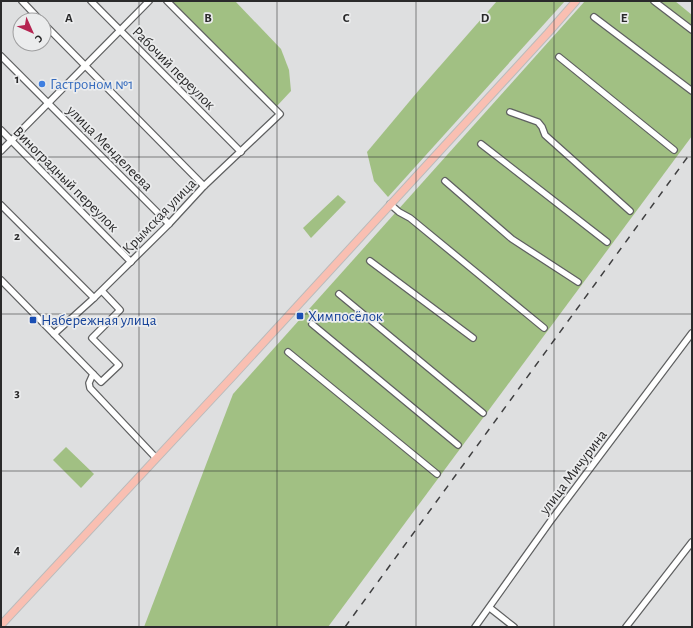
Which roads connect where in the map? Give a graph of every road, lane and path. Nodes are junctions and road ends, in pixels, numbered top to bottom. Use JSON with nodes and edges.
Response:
{"nodes":[{"id":1,"x":22,"y":1,"type":"edge"},
{"id":2,"x":92,"y":1,"type":"edge"},
{"id":3,"x":149,"y":1,"type":"edge"},
{"id":4,"x":167,"y":1,"type":"edge"},
{"id":5,"x":576,"y":1,"type":"edge"},
{"id":6,"x":654,"y":1,"type":"edge"},
{"id":7,"x":32,"y":12,"type":"edge"},
{"id":8,"x":594,"y":17,"type":"dead end"},
{"id":9,"x":692,"y":30,"type":"edge"},
{"id":10,"x":120,"y":31,"type":"junction"},
{"id":11,"x":52,"y":32,"type":"edge"},
{"id":12,"x":1,"y":56,"type":"edge"},
{"id":13,"x":559,"y":57,"type":"dead end"},
{"id":14,"x":85,"y":66,"type":"junction"},
{"id":15,"x":692,"y":91,"type":"edge"},
{"id":16,"x":48,"y":103,"type":"junction"},
{"id":17,"x":510,"y":112,"type":"dead end"},
{"id":18,"x":1,"y":130,"type":"edge"},
{"id":19,"x":11,"y":140,"type":"junction"},
{"id":20,"x":481,"y":144,"type":"dead end"},
{"id":21,"x":674,"y":150,"type":"dead end"},
{"id":22,"x":1,"y":151,"type":"edge"},
{"id":23,"x":241,"y":152,"type":"junction"},
{"id":24,"x":445,"y":181,"type":"dead end"},
{"id":25,"x":204,"y":186,"type":"junction"},
{"id":26,"x":390,"y":204,"type":"junction"},
{"id":27,"x":1,"y":205,"type":"edge"},
{"id":28,"x":630,"y":211,"type":"dead end"},
{"id":29,"x":169,"y":224,"type":"junction"},
{"id":30,"x":607,"y":242,"type":"dead end"},
{"id":31,"x":370,"y":261,"type":"dead end"},
{"id":32,"x":131,"y":262,"type":"junction"},
{"id":33,"x":1,"y":280,"type":"edge"},
{"id":34,"x":578,"y":282,"type":"dead end"},
{"id":35,"x":102,"y":291,"type":"junction"},
{"id":36,"x":339,"y":294,"type":"dead end"},
{"id":37,"x":94,"y":298,"type":"junction"},
{"id":38,"x":312,"y":324,"type":"dead end"},
{"id":39,"x":544,"y":328,"type":"dead end"},
{"id":40,"x":692,"y":333,"type":"edge"},
{"id":41,"x":54,"y":334,"type":"junction"},
{"id":42,"x":474,"y":338,"type":"dead end"},
{"id":43,"x":288,"y":352,"type":"dead end"},
{"id":44,"x":93,"y":374,"type":"junction"},
{"id":45,"x":482,"y":412,"type":"dead end"},
{"id":46,"x":458,"y":445,"type":"dead end"},
{"id":47,"x":156,"y":458,"type":"junction"},
{"id":48,"x":437,"y":474,"type":"dead end"},
{"id":49,"x":692,"y":542,"type":"edge"},
{"id":50,"x":490,"y":608,"type":"junction"},
{"id":51,"x":1,"y":625,"type":"edge"},
{"id":52,"x":475,"y":627,"type":"edge"},
{"id":53,"x":514,"y":627,"type":"edge"},
{"id":54,"x":626,"y":627,"type":"edge"}],
"edges":[{"from":1,"to":7,"type":"street"},
{"from":2,"to":10,"type":"street","name":"Рабочий переулок"},
{"from":3,"to":10,"type":"street"},
{"from":4,"to":23,"type":"street","name":"Крымская улица"},
{"from":5,"to":26,"type":"main road"},
{"from":6,"to":9,"type":"street"},
{"from":8,"to":15,"type":"street"},
{"from":10,"to":14,"type":"street"},
{"from":10,"to":23,"type":"street","name":"Рабочий переулок"},
{"from":11,"to":14,"type":"street"},
{"from":12,"to":16,"type":"street","name":"улица Менделеева"},
{"from":13,"to":21,"type":"street"},
{"from":14,"to":16,"type":"street"},
{"from":14,"to":25,"type":"street"},
{"from":16,"to":19,"type":"street"},
{"from":16,"to":29,"type":"street","name":"улица Менделеева"},
{"from":17,"to":28,"type":"street"},
{"from":18,"to":19,"type":"street","name":"Виноградный переулок"},
{"from":19,"to":22,"type":"street"},
{"from":19,"to":32,"type":"street","name":"Виноградный переулок"},
{"from":20,"to":30,"type":"street"},
{"from":23,"to":25,"type":"street","name":"Крымская улица"},
{"from":24,"to":34,"type":"street"},
{"from":25,"to":29,"type":"street","name":"Крымская улица"},
{"from":26,"to":39,"type":"street"},
{"from":26,"to":47,"type":"main road"},
{"from":27,"to":37,"type":"street"},
{"from":29,"to":32,"type":"street","name":"Крымская улица"},
{"from":31,"to":42,"type":"street"},
{"from":32,"to":35,"type":"street","name":"Крымская улица"},
{"from":33,"to":41,"type":"street"},
{"from":35,"to":37,"type":"street","name":"Крымская улица"},
{"from":35,"to":44,"type":"street"},
{"from":36,"to":45,"type":"street"},
{"from":37,"to":41,"type":"street","name":"Крымская улица"},
{"from":38,"to":46,"type":"street"},
{"from":40,"to":50,"type":"street","name":"улица Мичурина"},
{"from":41,"to":44,"type":"street"},
{"from":43,"to":48,"type":"street"},
{"from":44,"to":47,"type":"street"},
{"from":47,"to":51,"type":"main road"},
{"from":49,"to":54,"type":"street"},
{"from":50,"to":52,"type":"street","name":"улица Мичурина"},
{"from":50,"to":53,"type":"street"}]}
